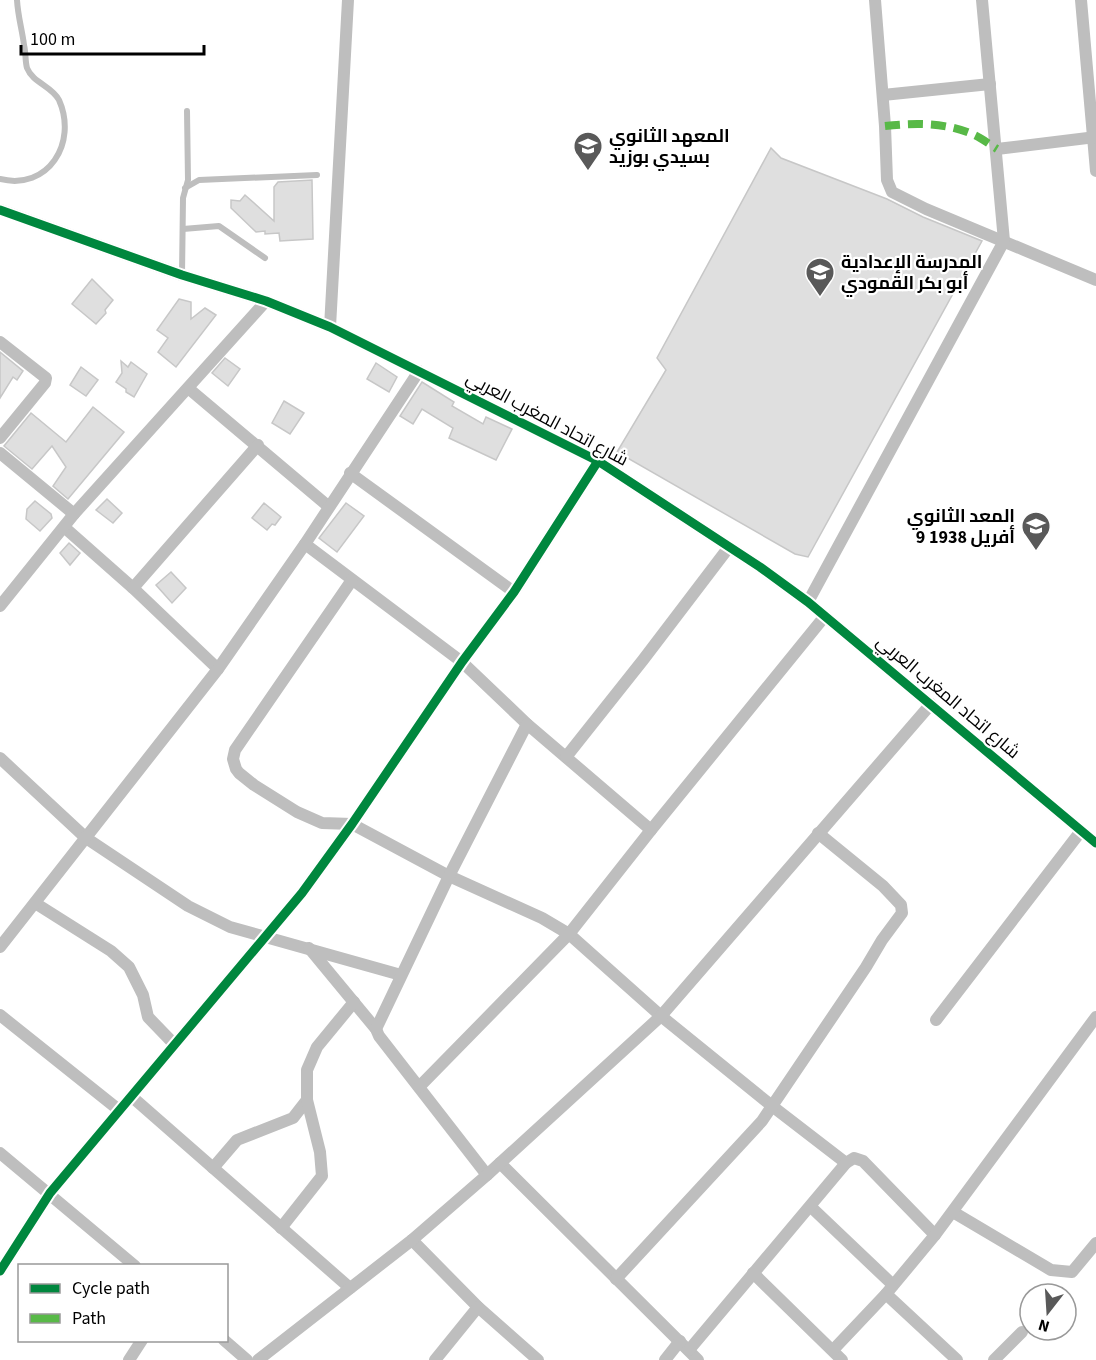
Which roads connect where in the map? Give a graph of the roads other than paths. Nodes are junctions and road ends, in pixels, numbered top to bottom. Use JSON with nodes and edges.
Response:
{"nodes":[{"id":1,"x":17,"y":0,"type":"edge"},
{"id":2,"x":348,"y":0,"type":"edge"},
{"id":3,"x":875,"y":0,"type":"edge"},
{"id":4,"x":982,"y":0,"type":"edge"},
{"id":5,"x":1080,"y":0,"type":"edge"},
{"id":6,"x":990,"y":84,"type":"junction"},
{"id":7,"x":883,"y":95,"type":"junction"},
{"id":8,"x":186,"y":111,"type":"dead end"},
{"id":9,"x":1094,"y":138,"type":"edge"},
{"id":10,"x":997,"y":149,"type":"junction"},
{"id":11,"x":1096,"y":171,"type":"edge"},
{"id":12,"x":317,"y":175,"type":"dead end"},
{"id":13,"x":0,"y":179,"type":"edge"},
{"id":14,"x":185,"y":188,"type":"junction"},
{"id":15,"x":0,"y":210,"type":"edge"},
{"id":16,"x":183,"y":229,"type":"junction"},
{"id":17,"x":1004,"y":241,"type":"junction"},
{"id":18,"x":265,"y":258,"type":"dead end"},
{"id":19,"x":182,"y":275,"type":"junction"},
{"id":20,"x":1096,"y":280,"type":"edge"},
{"id":21,"x":266,"y":301,"type":"junction"},
{"id":22,"x":330,"y":327,"type":"junction"},
{"id":23,"x":0,"y":342,"type":"edge"},
{"id":24,"x":419,"y":370,"type":"junction"},
{"id":25,"x":188,"y":388,"type":"junction"},
{"id":26,"x":0,"y":438,"type":"edge"},
{"id":27,"x":258,"y":445,"type":"junction"},
{"id":28,"x":0,"y":453,"type":"edge"},
{"id":29,"x":598,"y":462,"type":"junction"},
{"id":30,"x":350,"y":473,"type":"junction"},
{"id":31,"x":328,"y":506,"type":"junction"},
{"id":32,"x":74,"y":514,"type":"junction"},
{"id":33,"x":64,"y":527,"type":"junction"},
{"id":34,"x":305,"y":544,"type":"junction"},
{"id":35,"x":729,"y":547,"type":"junction"},
{"id":36,"x":352,"y":580,"type":"junction"},
{"id":37,"x":133,"y":588,"type":"junction"},
{"id":38,"x":514,"y":592,"type":"junction"},
{"id":39,"x":808,"y":602,"type":"junction"},
{"id":40,"x":0,"y":606,"type":"edge"},
{"id":41,"x":825,"y":616,"type":"junction"},
{"id":42,"x":462,"y":662,"type":"junction"},
{"id":43,"x":218,"y":669,"type":"junction"},
{"id":44,"x":930,"y":704,"type":"junction"},
{"id":45,"x":527,"y":724,"type":"junction"},
{"id":46,"x":566,"y":757,"type":"junction"},
{"id":47,"x":0,"y":758,"type":"edge"},
{"id":48,"x":352,"y":824,"type":"junction"},
{"id":49,"x":651,"y":830,"type":"junction"},
{"id":50,"x":1081,"y":831,"type":"junction"},
{"id":51,"x":818,"y":833,"type":"junction"},
{"id":52,"x":86,"y":838,"type":"junction"},
{"id":53,"x":1096,"y":843,"type":"edge"},
{"id":54,"x":449,"y":876,"type":"junction"},
{"id":55,"x":35,"y":903,"type":"junction"},
{"id":56,"x":569,"y":934,"type":"junction"},
{"id":57,"x":264,"y":937,"type":"junction"},
{"id":58,"x":0,"y":947,"type":"edge"},
{"id":59,"x":309,"y":948,"type":"junction"},
{"id":60,"x":401,"y":975,"type":"junction"},
{"id":61,"x":354,"y":1002,"type":"junction"},
{"id":62,"x":0,"y":1015,"type":"edge"},
{"id":63,"x":661,"y":1016,"type":"junction"},
{"id":64,"x":1096,"y":1017,"type":"edge"},
{"id":65,"x":936,"y":1020,"type":"dead end"},
{"id":66,"x":376,"y":1029,"type":"junction"},
{"id":67,"x":174,"y":1044,"type":"junction"},
{"id":68,"x":419,"y":1087,"type":"junction"},
{"id":69,"x":131,"y":1096,"type":"junction"},
{"id":70,"x":307,"y":1100,"type":"junction"},
{"id":71,"x":772,"y":1106,"type":"junction"},
{"id":72,"x":119,"y":1110,"type":"junction"},
{"id":73,"x":0,"y":1153,"type":"edge"},
{"id":74,"x":500,"y":1163,"type":"junction"},
{"id":75,"x":846,"y":1163,"type":"junction"},
{"id":76,"x":213,"y":1168,"type":"junction"},
{"id":77,"x":487,"y":1175,"type":"junction"},
{"id":78,"x":50,"y":1193,"type":"junction"},
{"id":79,"x":811,"y":1207,"type":"junction"},
{"id":80,"x":953,"y":1212,"type":"junction"},
{"id":81,"x":281,"y":1228,"type":"junction"},
{"id":82,"x":935,"y":1235,"type":"junction"},
{"id":83,"x":412,"y":1240,"type":"junction"},
{"id":84,"x":1096,"y":1243,"type":"edge"},
{"id":85,"x":133,"y":1264,"type":"edge"},
{"id":86,"x":0,"y":1271,"type":"edge"},
{"id":87,"x":753,"y":1272,"type":"junction"},
{"id":88,"x":616,"y":1279,"type":"junction"},
{"id":89,"x":350,"y":1288,"type":"junction"},
{"id":90,"x":890,"y":1289,"type":"junction"},
{"id":91,"x":478,"y":1307,"type":"junction"},
{"id":92,"x":1018,"y":1336,"type":"edge"},
{"id":93,"x":140,"y":1342,"type":"edge"},
{"id":94,"x":225,"y":1342,"type":"edge"},
{"id":95,"x":685,"y":1346,"type":"junction"},
{"id":96,"x":833,"y":1350,"type":"junction"},
{"id":97,"x":535,"y":1359,"type":"edge"},
{"id":98,"x":129,"y":1360,"type":"edge"},
{"id":99,"x":247,"y":1360,"type":"edge"},
{"id":100,"x":258,"y":1360,"type":"edge"},
{"id":101,"x":435,"y":1360,"type":"edge"},
{"id":102,"x":665,"y":1360,"type":"edge"},
{"id":103,"x":698,"y":1360,"type":"edge"},
{"id":104,"x":842,"y":1360,"type":"edge"},
{"id":105,"x":957,"y":1360,"type":"edge"},
{"id":106,"x":994,"y":1360,"type":"edge"}],
"edges":[{"from":1,"to":13,"type":"lane"},
{"from":2,"to":22,"type":"street"},
{"from":3,"to":7,"type":"street"},
{"from":4,"to":6,"type":"street"},
{"from":5,"to":9,"type":"street"},
{"from":6,"to":7,"type":"street"},
{"from":6,"to":10,"type":"street"},
{"from":7,"to":17,"type":"street"},
{"from":8,"to":14,"type":"lane"},
{"from":9,"to":10,"type":"street"},
{"from":9,"to":11,"type":"street"},
{"from":10,"to":17,"type":"street"},
{"from":12,"to":14,"type":"lane"},
{"from":14,"to":16,"type":"lane"},
{"from":15,"to":19,"type":"street","name":"شارع اتحاد المغرب العربي"},
{"from":16,"to":18,"type":"lane"},
{"from":16,"to":19,"type":"lane"},
{"from":17,"to":20,"type":"street"},
{"from":17,"to":39,"type":"street"},
{"from":19,"to":21,"type":"street","name":"شارع اتحاد المغرب العربي"},
{"from":21,"to":22,"type":"street","name":"شارع اتحاد المغرب العربي"},
{"from":21,"to":25,"type":"street"},
{"from":22,"to":24,"type":"street","name":"شارع اتحاد المغرب العربي"},
{"from":23,"to":26,"type":"street"},
{"from":24,"to":29,"type":"street","name":"شارع اتحاد المغرب العربي"},
{"from":24,"to":30,"type":"street"},
{"from":25,"to":27,"type":"street"},
{"from":25,"to":32,"type":"street"},
{"from":27,"to":31,"type":"street"},
{"from":27,"to":37,"type":"street"},
{"from":28,"to":32,"type":"street"},
{"from":29,"to":35,"type":"street","name":"شارع اتحاد المغرب العربي"},
{"from":29,"to":38,"type":"street"},
{"from":30,"to":31,"type":"street"},
{"from":30,"to":38,"type":"street"},
{"from":31,"to":34,"type":"street"},
{"from":32,"to":33,"type":"street"},
{"from":33,"to":37,"type":"street"},
{"from":33,"to":40,"type":"street"},
{"from":34,"to":36,"type":"street"},
{"from":34,"to":43,"type":"street"},
{"from":35,"to":39,"type":"street","name":"شارع اتحاد المغرب العربي"},
{"from":35,"to":46,"type":"street"},
{"from":36,"to":42,"type":"street"},
{"from":36,"to":48,"type":"street"},
{"from":37,"to":43,"type":"street"},
{"from":38,"to":42,"type":"street"},
{"from":39,"to":41,"type":"street","name":"شارع اتحاد المغرب العربي"},
{"from":41,"to":44,"type":"street","name":"شارع اتحاد المغرب العربي"},
{"from":41,"to":49,"type":"street"},
{"from":42,"to":45,"type":"street"},
{"from":42,"to":48,"type":"street"},
{"from":43,"to":52,"type":"street"},
{"from":44,"to":50,"type":"street","name":"شارع اتحاد المغرب العربي"},
{"from":44,"to":51,"type":"street"},
{"from":45,"to":46,"type":"street"},
{"from":45,"to":54,"type":"street"},
{"from":46,"to":49,"type":"street"},
{"from":47,"to":52,"type":"street"},
{"from":48,"to":54,"type":"street"},
{"from":48,"to":57,"type":"street"},
{"from":49,"to":56,"type":"street"},
{"from":50,"to":53,"type":"street","name":"شارع اتحاد المغرب العربي"},
{"from":50,"to":65,"type":"street"},
{"from":51,"to":63,"type":"street"},
{"from":51,"to":71,"type":"street"},
{"from":52,"to":55,"type":"street"},
{"from":52,"to":57,"type":"street"},
{"from":54,"to":56,"type":"street"},
{"from":54,"to":60,"type":"street"},
{"from":55,"to":58,"type":"street"},
{"from":55,"to":67,"type":"street"},
{"from":56,"to":63,"type":"street"},
{"from":56,"to":68,"type":"street"},
{"from":57,"to":59,"type":"street"},
{"from":57,"to":67,"type":"street"},
{"from":59,"to":60,"type":"street"},
{"from":59,"to":61,"type":"street"},
{"from":60,"to":66,"type":"street"},
{"from":61,"to":66,"type":"street"},
{"from":61,"to":70,"type":"street"},
{"from":62,"to":72,"type":"street"},
{"from":63,"to":71,"type":"street"},
{"from":63,"to":74,"type":"street"},
{"from":64,"to":80,"type":"street"},
{"from":66,"to":68,"type":"street"},
{"from":67,"to":69,"type":"street"},
{"from":68,"to":77,"type":"street"},
{"from":69,"to":72,"type":"street"},
{"from":69,"to":76,"type":"street"},
{"from":70,"to":76,"type":"street"},
{"from":70,"to":81,"type":"street"},
{"from":71,"to":75,"type":"street"},
{"from":71,"to":88,"type":"street"},
{"from":72,"to":78,"type":"street"},
{"from":73,"to":78,"type":"street"},
{"from":74,"to":77,"type":"street"},
{"from":74,"to":88,"type":"street"},
{"from":75,"to":79,"type":"street"},
{"from":75,"to":82,"type":"street"},
{"from":76,"to":81,"type":"street"},
{"from":77,"to":83,"type":"street"},
{"from":78,"to":85,"type":"street"},
{"from":78,"to":86,"type":"street"},
{"from":79,"to":87,"type":"street"},
{"from":79,"to":90,"type":"street"},
{"from":80,"to":82,"type":"street"},
{"from":80,"to":84,"type":"street"},
{"from":81,"to":89,"type":"street"},
{"from":82,"to":90,"type":"street"},
{"from":83,"to":89,"type":"street"},
{"from":83,"to":91,"type":"street"},
{"from":87,"to":95,"type":"street"},
{"from":87,"to":96,"type":"street"},
{"from":88,"to":95,"type":"street"},
{"from":89,"to":100,"type":"street"},
{"from":90,"to":96,"type":"street"},
{"from":90,"to":105,"type":"street"},
{"from":91,"to":97,"type":"street"},
{"from":91,"to":101,"type":"street"},
{"from":92,"to":106,"type":"street"},
{"from":93,"to":98,"type":"street"},
{"from":94,"to":99,"type":"street"},
{"from":95,"to":102,"type":"street"},
{"from":95,"to":103,"type":"street"},
{"from":96,"to":104,"type":"street"}]}
